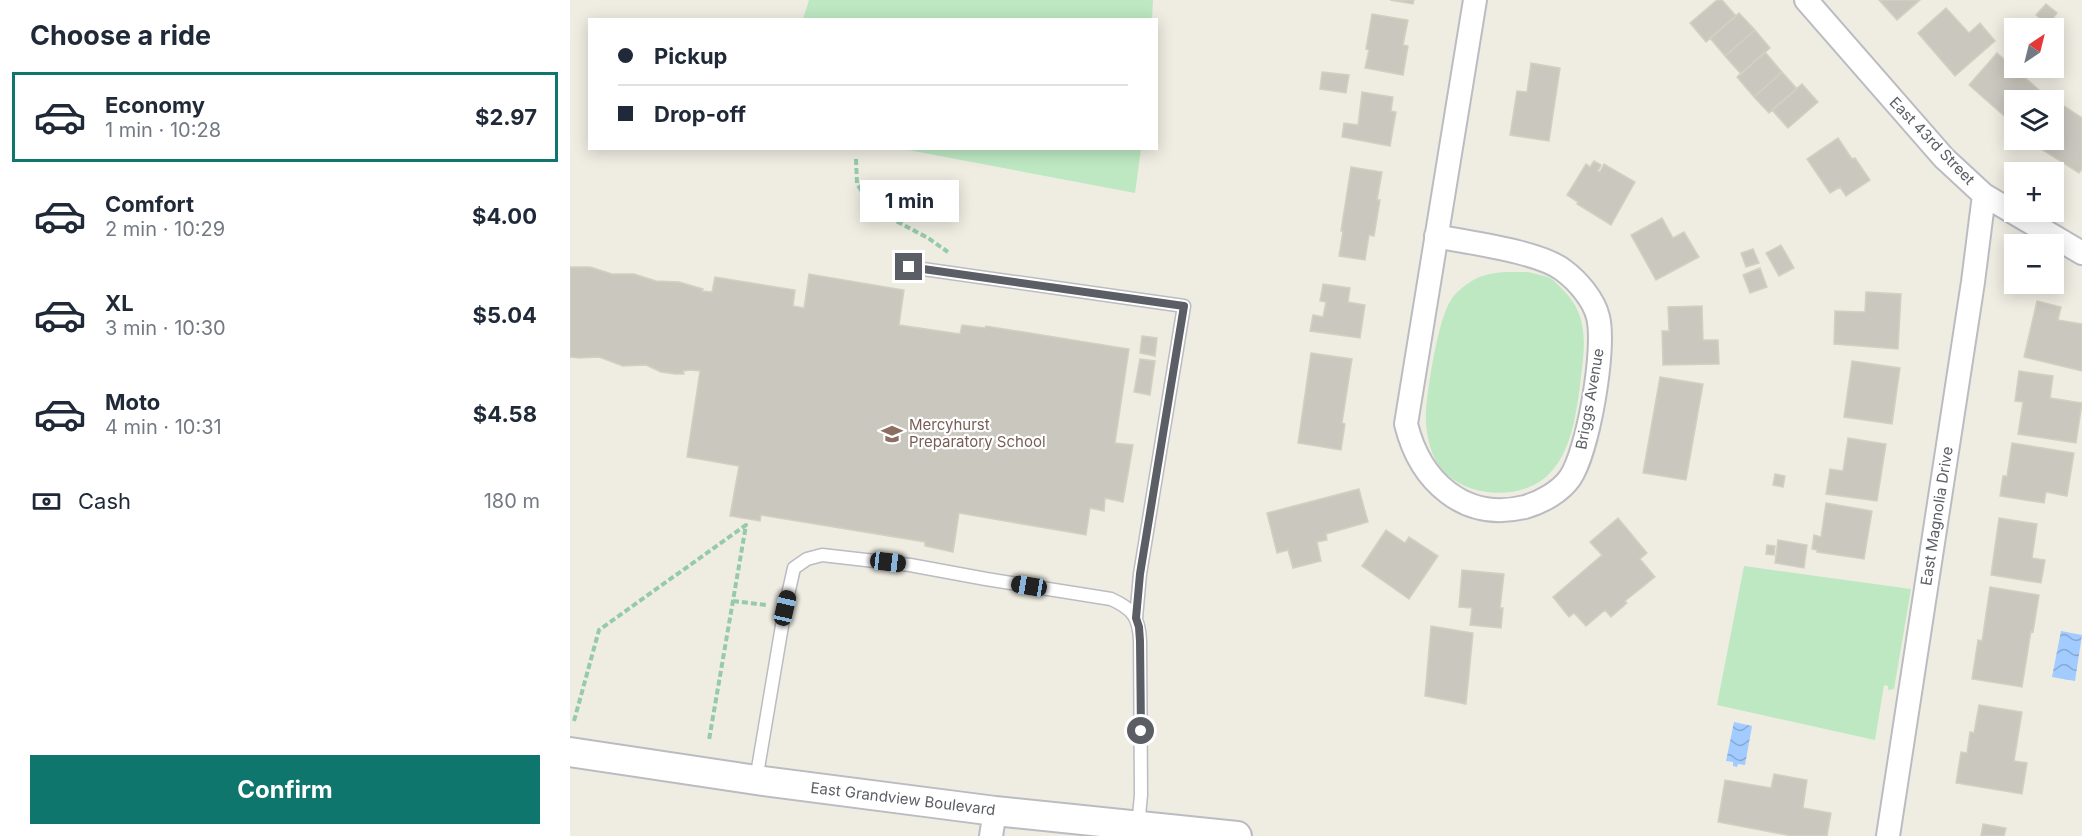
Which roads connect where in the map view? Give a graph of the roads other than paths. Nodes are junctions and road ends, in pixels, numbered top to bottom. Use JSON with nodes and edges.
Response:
{"nodes":[{"id":1,"x":1475,"y":0,"type":"edge"},
{"id":2,"x":1806,"y":0,"type":"edge"},
{"id":3,"x":1984,"y":195,"type":"junction"},
{"id":4,"x":1436,"y":236,"type":"junction"},
{"id":5,"x":2082,"y":253,"type":"edge"},
{"id":6,"x":909,"y":267,"type":"dead end"},
{"id":7,"x":1136,"y":618,"type":"junction"},
{"id":8,"x":570,"y":752,"type":"edge"},
{"id":9,"x":756,"y":780,"type":"junction"},
{"id":10,"x":993,"y":824,"type":"edge"},
{"id":11,"x":1042,"y":826,"type":"edge"},
{"id":12,"x":1138,"y":826,"type":"junction"},
{"id":13,"x":1237,"y":836,"type":"edge"},
{"id":14,"x":1887,"y":836,"type":"edge"}],
"edges":[{"from":1,"to":4,"type":"street","name":"Briggs Avenue"},
{"from":2,"to":3,"type":"street","name":"East 43rd Street"},
{"from":3,"to":5,"type":"street","name":"East 43rd Street"},
{"from":3,"to":14,"type":"street","name":"East Magnolia Drive"},
{"from":4,"to":4,"type":"street","name":"Briggs Avenue"},
{"from":6,"to":7,"type":"lane"},
{"from":7,"to":9,"type":"lane"},
{"from":7,"to":12,"type":"lane"},
{"from":8,"to":9,"type":"street","name":"East Grandview Boulevard"},
{"from":9,"to":10,"type":"street","name":"East Grandview Boulevard"},
{"from":10,"to":11,"type":"street","name":"East Grandview Boulevard"},
{"from":11,"to":12,"type":"street","name":"East Grandview Boulevard"},
{"from":12,"to":13,"type":"street","name":"East Grandview Boulevard"}]}
